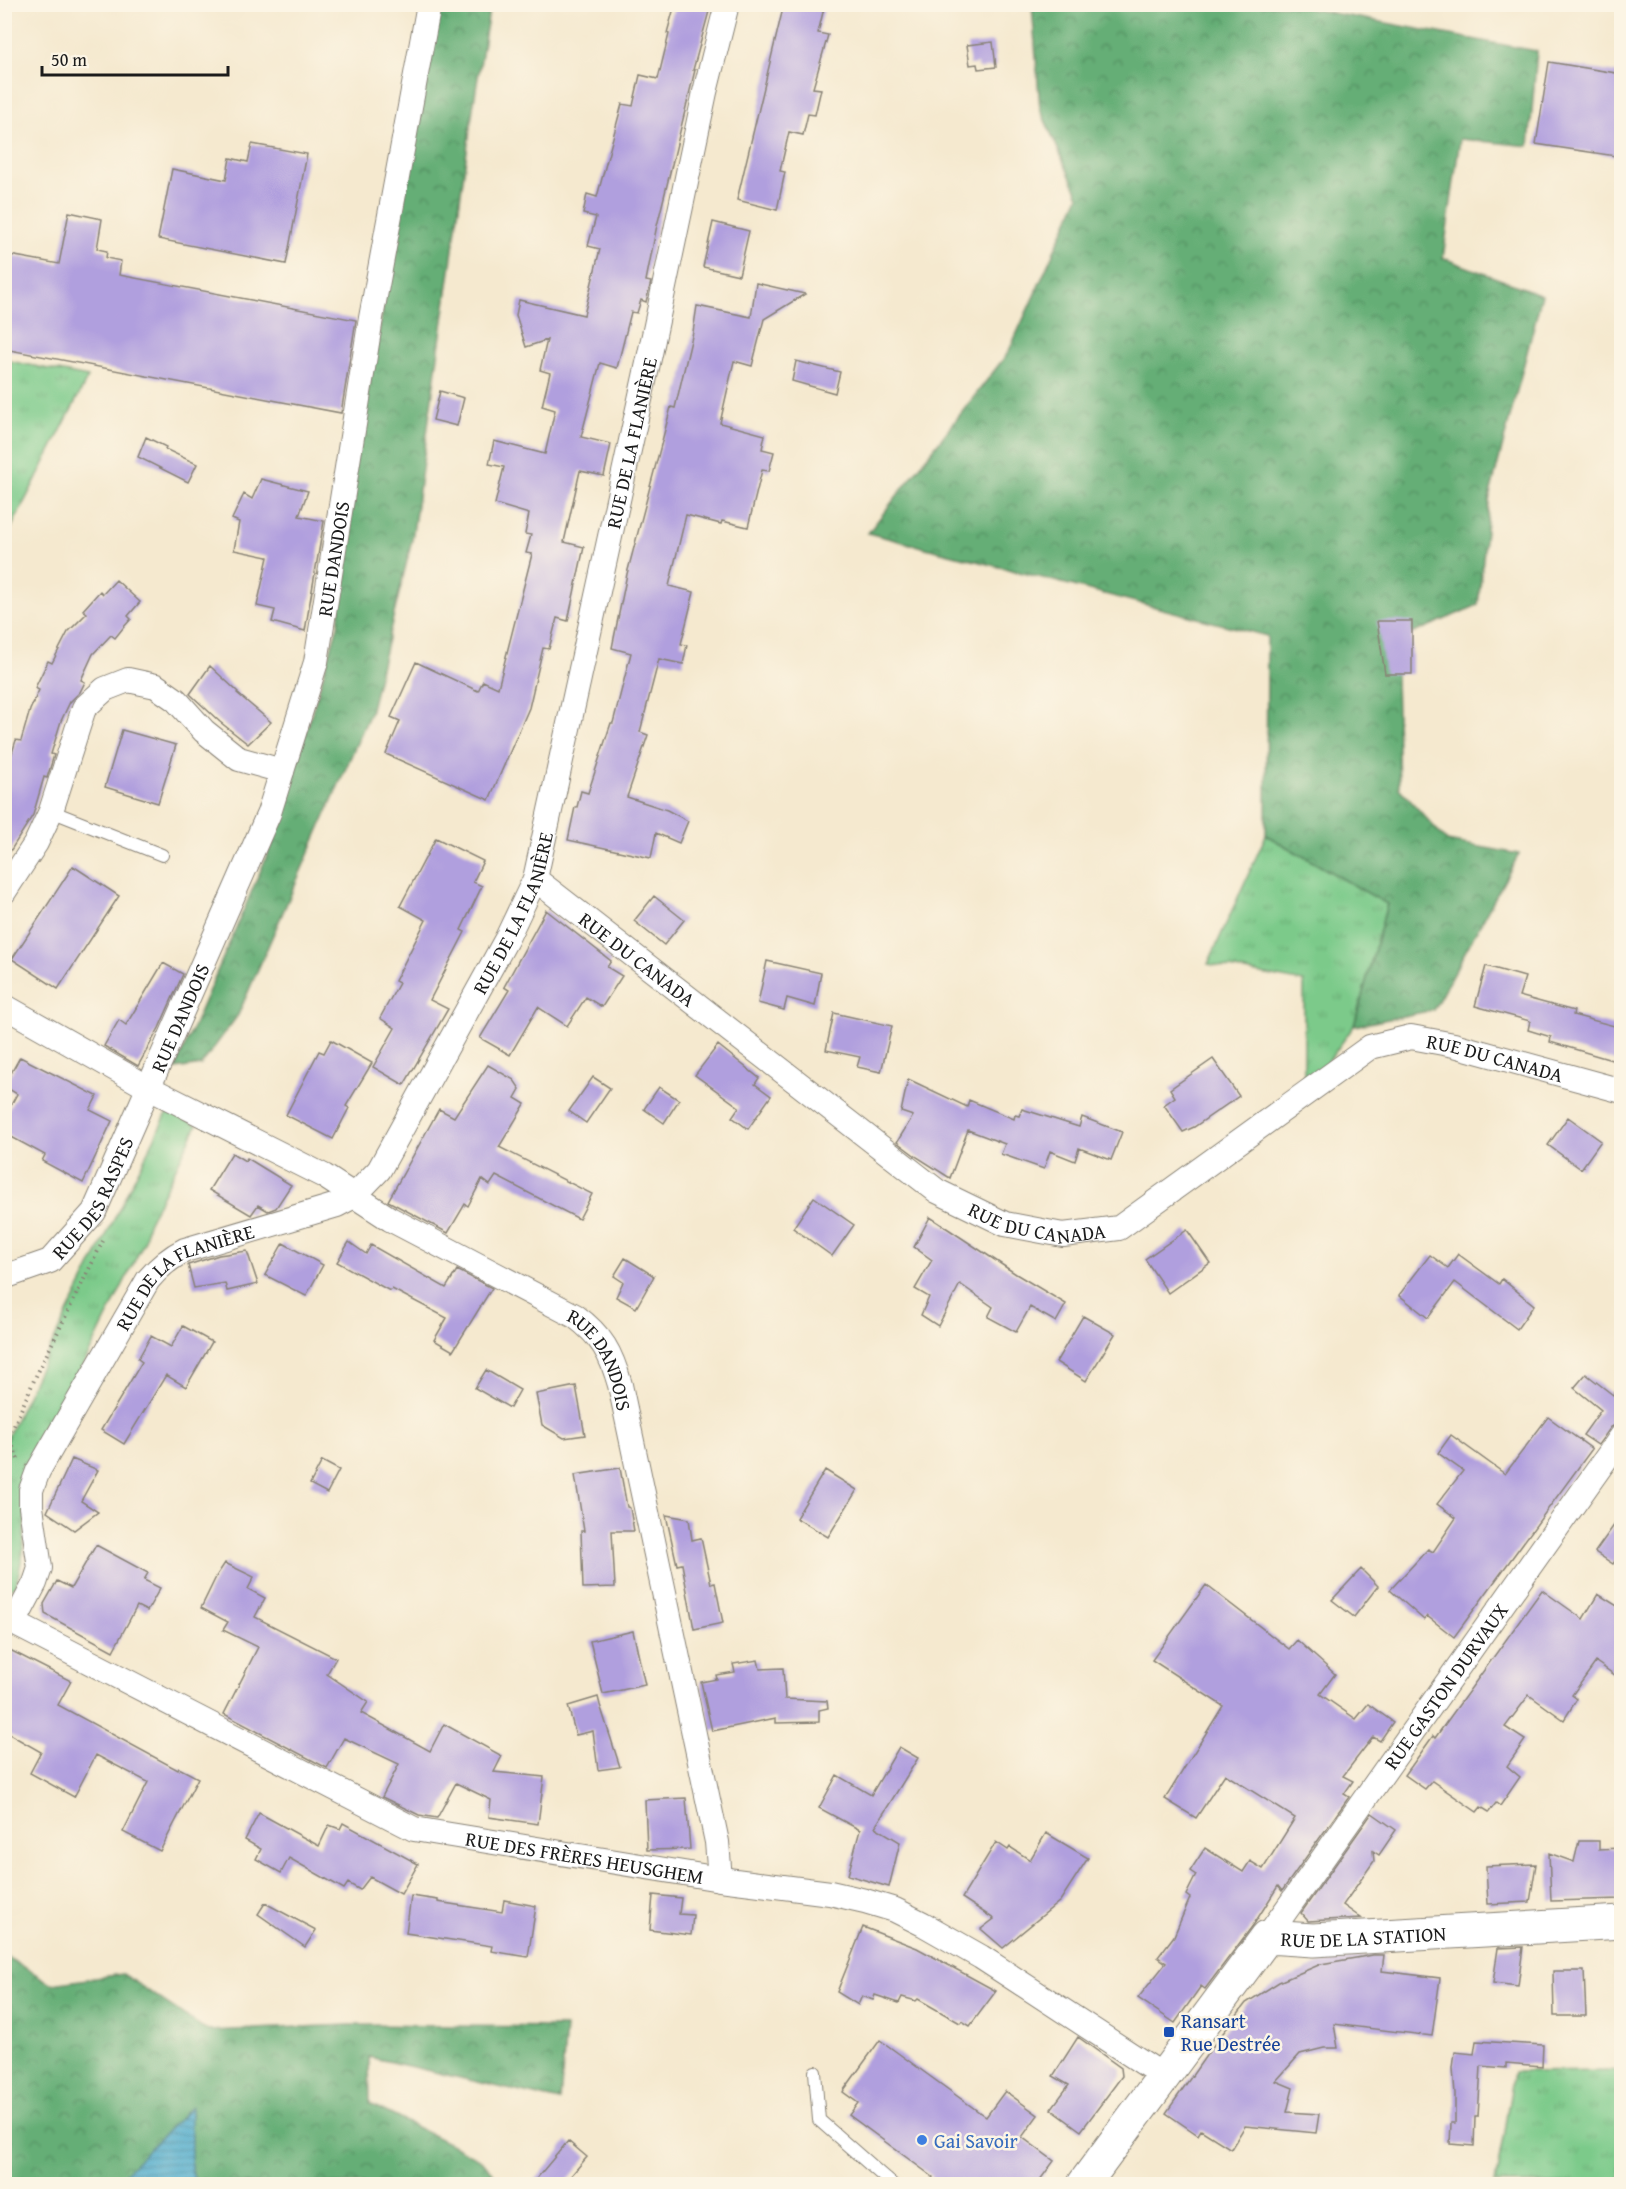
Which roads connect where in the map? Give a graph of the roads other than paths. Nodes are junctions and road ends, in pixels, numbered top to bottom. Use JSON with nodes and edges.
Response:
{"nodes":[{"id":1,"x":429,"y":4,"type":"edge"},
{"id":2,"x":727,"y":4,"type":"edge"},
{"id":3,"x":282,"y":771,"type":"junction"},
{"id":4,"x":51,"y":811,"type":"junction"},
{"id":5,"x":162,"y":855,"type":"dead end"},
{"id":6,"x":535,"y":879,"type":"junction"},
{"id":7,"x":4,"y":892,"type":"edge"},
{"id":8,"x":4,"y":1006,"type":"edge"},
{"id":9,"x":149,"y":1088,"type":"junction"},
{"id":10,"x":1622,"y":1091,"type":"edge"},
{"id":11,"x":354,"y":1196,"type":"junction"},
{"id":12,"x":4,"y":1277,"type":"edge"},
{"id":13,"x":1622,"y":1436,"type":"edge"},
{"id":14,"x":9,"y":1621,"type":"edge"},
{"id":15,"x":720,"y":1879,"type":"junction"},
{"id":16,"x":1622,"y":1922,"type":"edge"},
{"id":17,"x":1267,"y":1937,"type":"junction"},
{"id":18,"x":815,"y":2072,"type":"dead end"},
{"id":19,"x":1165,"y":2077,"type":"junction"},
{"id":20,"x":892,"y":2184,"type":"edge"},
{"id":21,"x":1084,"y":2184,"type":"edge"}],
"edges":[{"from":1,"to":3,"type":"street","name":"RUE DANDOIS"},
{"from":2,"to":6,"type":"street","name":"RUE DE LA FLANIÈRE"},
{"from":3,"to":4,"type":"street"},
{"from":3,"to":9,"type":"street","name":"RUE DANDOIS"},
{"from":4,"to":5,"type":"lane"},
{"from":4,"to":7,"type":"street"},
{"from":6,"to":10,"type":"street","name":"RUE DU CANADA"},
{"from":6,"to":11,"type":"street","name":"RUE DE LA FLANIÈRE"},
{"from":8,"to":9,"type":"street","name":"RUE DANDOIS"},
{"from":9,"to":11,"type":"street","name":"RUE DANDOIS"},
{"from":9,"to":12,"type":"street","name":"RUE DES RASPES"},
{"from":11,"to":14,"type":"street","name":"RUE DE LA FLANIÈRE"},
{"from":11,"to":15,"type":"street","name":"RUE DANDOIS"},
{"from":13,"to":17,"type":"street","name":"RUE GASTON DURVAUX"},
{"from":14,"to":15,"type":"street","name":"RUE DES FRÈRES HEUSGHEM"},
{"from":15,"to":19,"type":"street","name":"RUE DES FRÈRES HEUSGHEM"},
{"from":16,"to":17,"type":"street","name":"RUE DE LA STATION"},
{"from":17,"to":19,"type":"street","name":"RUE DE LA STATION"},
{"from":18,"to":20,"type":"lane"},
{"from":19,"to":21,"type":"street","name":"RUE DE LA STATION"}]}
